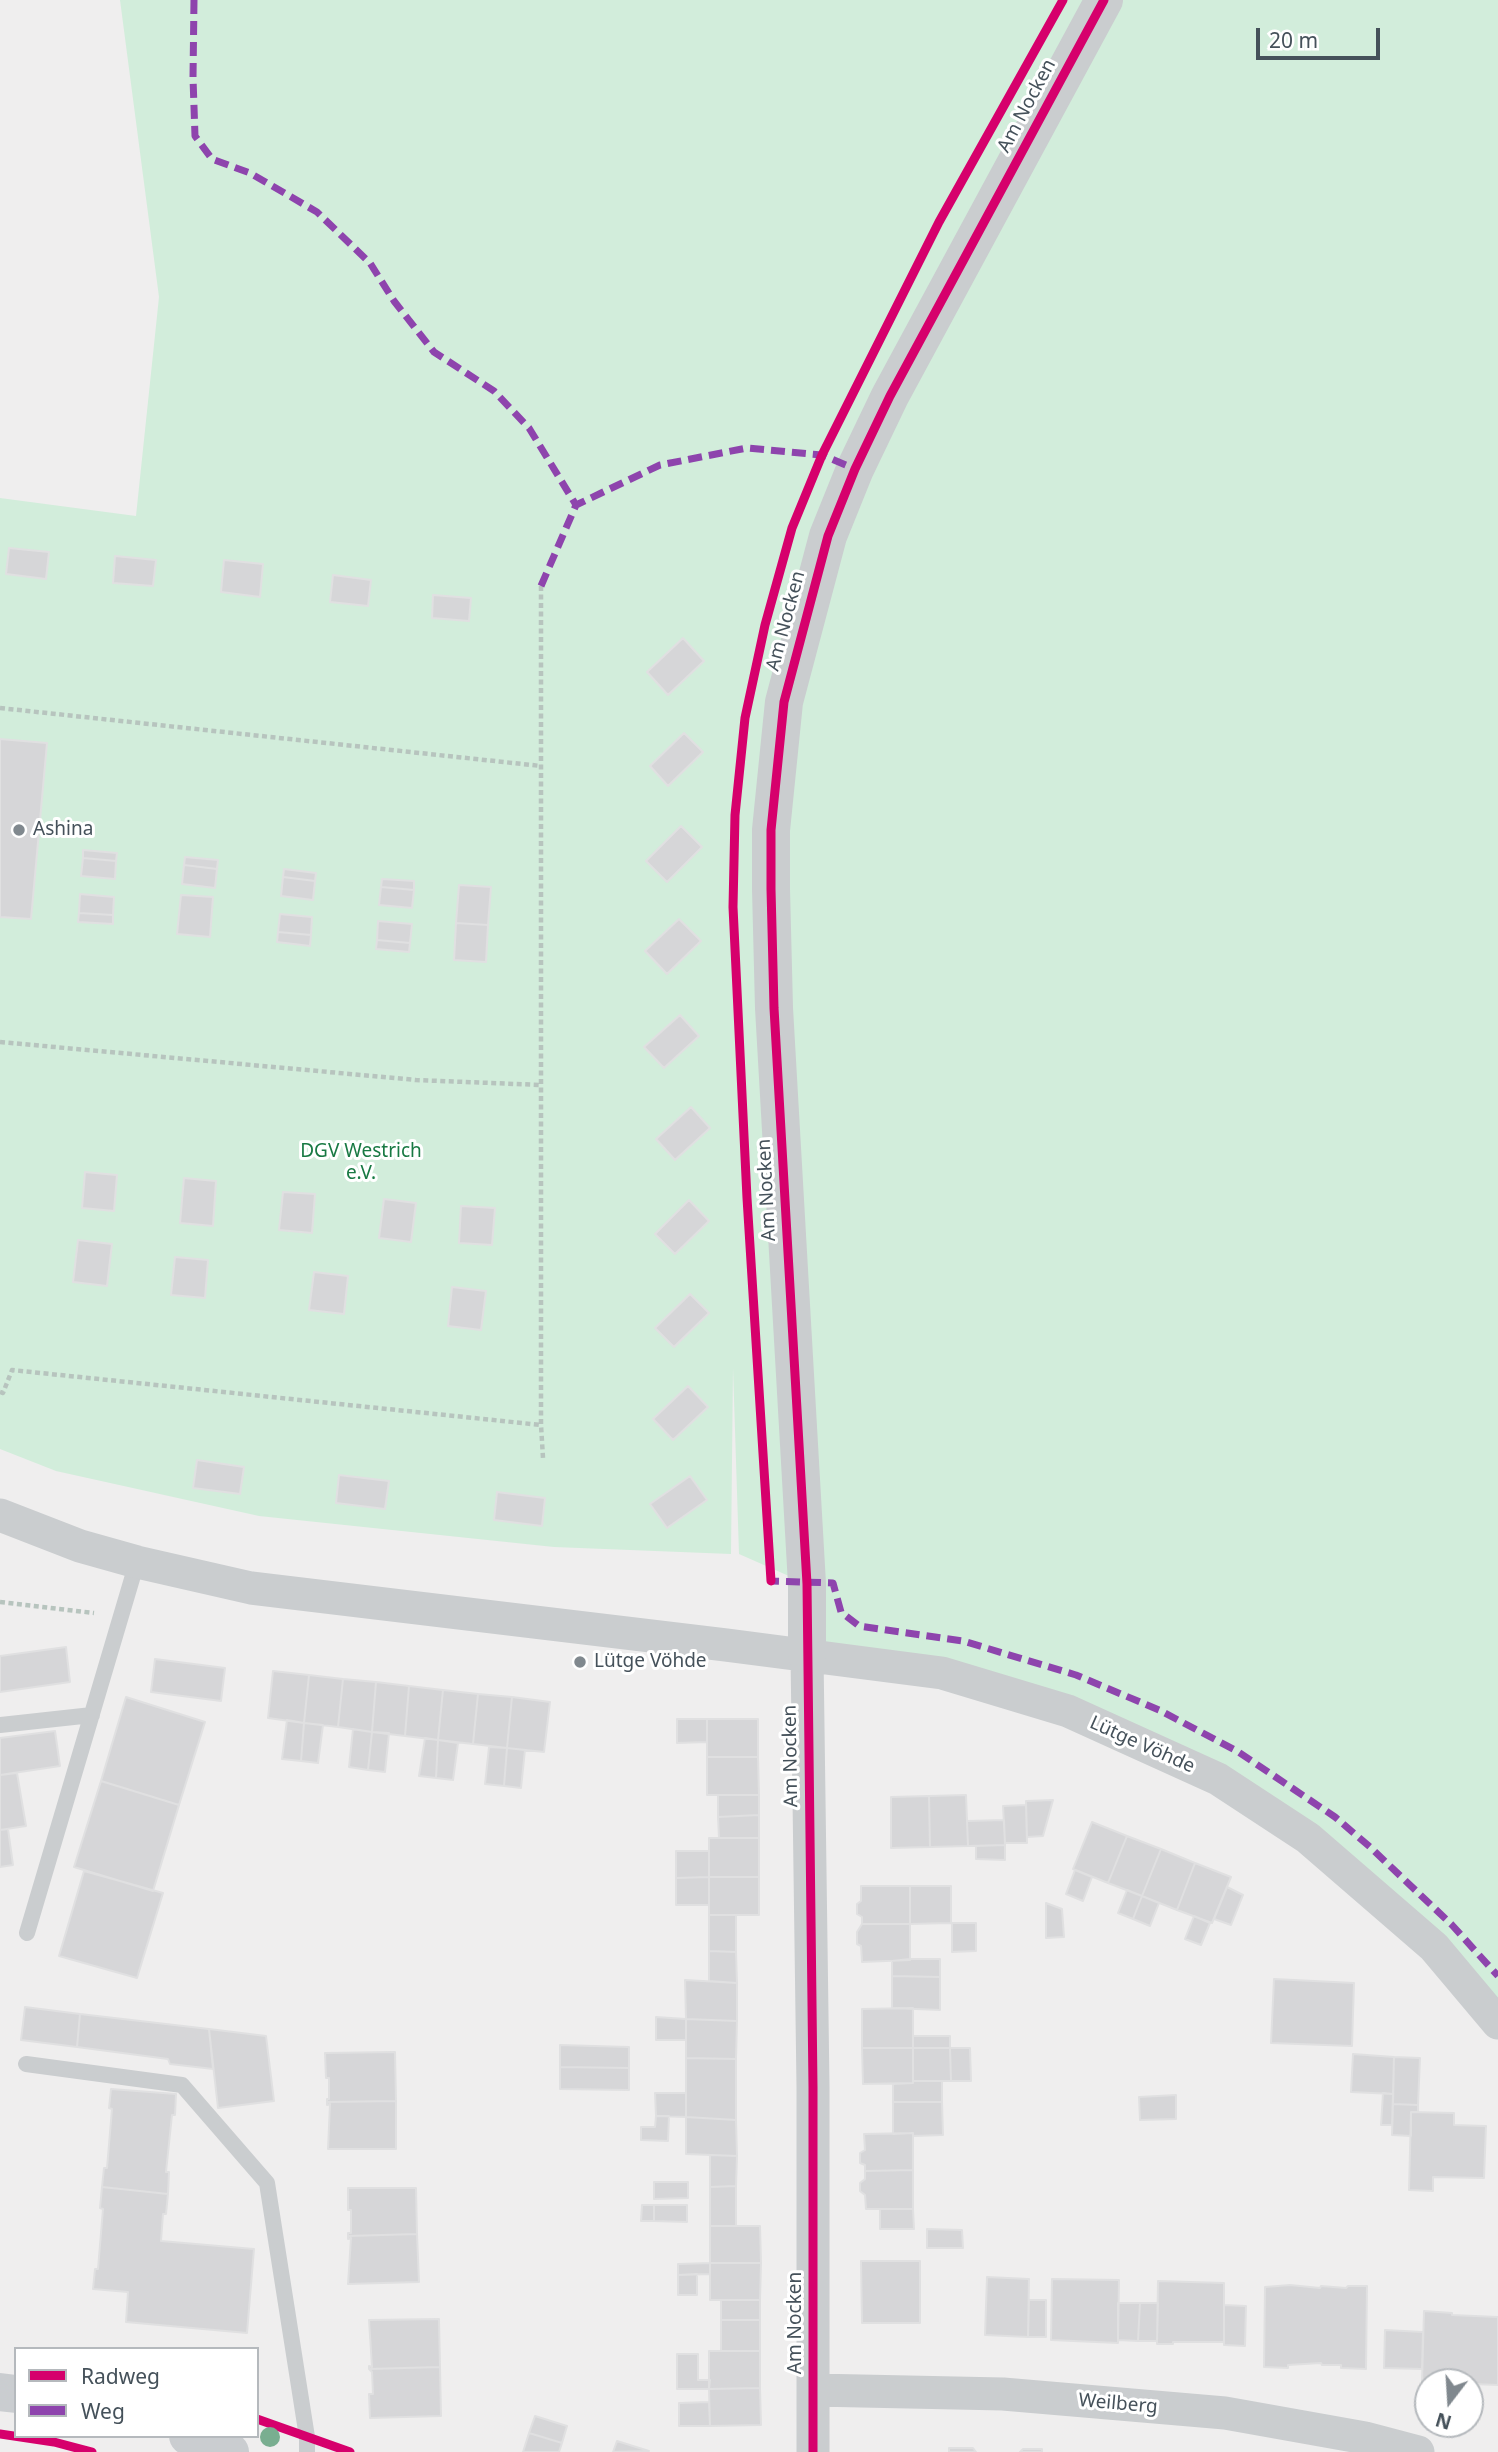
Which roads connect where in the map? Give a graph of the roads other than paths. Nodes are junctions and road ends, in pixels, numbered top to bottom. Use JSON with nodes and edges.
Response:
{"nodes":[{"id":1,"x":1104,"y":0,"type":"edge"},
{"id":2,"x":0,"y":1515,"type":"edge"},
{"id":3,"x":137,"y":1562,"type":"junction"},
{"id":4,"x":807,"y":1655,"type":"junction"},
{"id":5,"x":92,"y":1715,"type":"junction"},
{"id":6,"x":0,"y":1725,"type":"edge"},
{"id":7,"x":27,"y":1933,"type":"dead end"},
{"id":8,"x":1498,"y":2023,"type":"edge"},
{"id":9,"x":26,"y":2064,"type":"dead end"},
{"id":10,"x":814,"y":2390,"type":"junction"},
{"id":11,"x":193,"y":2438,"type":"edge"},
{"id":12,"x":230,"y":2452,"type":"edge"},
{"id":13,"x":307,"y":2452,"type":"edge"},
{"id":14,"x":813,"y":2452,"type":"edge"},
{"id":15,"x":1418,"y":2452,"type":"edge"}],
"edges":[{"from":1,"to":4,"type":"street","name":"Am Nocken"},
{"from":2,"to":3,"type":"street","name":"Lütge Vöhde"},
{"from":3,"to":4,"type":"street","name":"Lütge Vöhde"},
{"from":3,"to":5,"type":"lane"},
{"from":4,"to":8,"type":"street","name":"Lütge Vöhde"},
{"from":4,"to":10,"type":"street","name":"Am Nocken"},
{"from":5,"to":6,"type":"lane"},
{"from":5,"to":7,"type":"lane"},
{"from":9,"to":13,"type":"lane"},
{"from":10,"to":14,"type":"street","name":"Am Nocken"},
{"from":10,"to":15,"type":"street","name":"Weilberg"},
{"from":11,"to":12,"type":"main road"}]}
